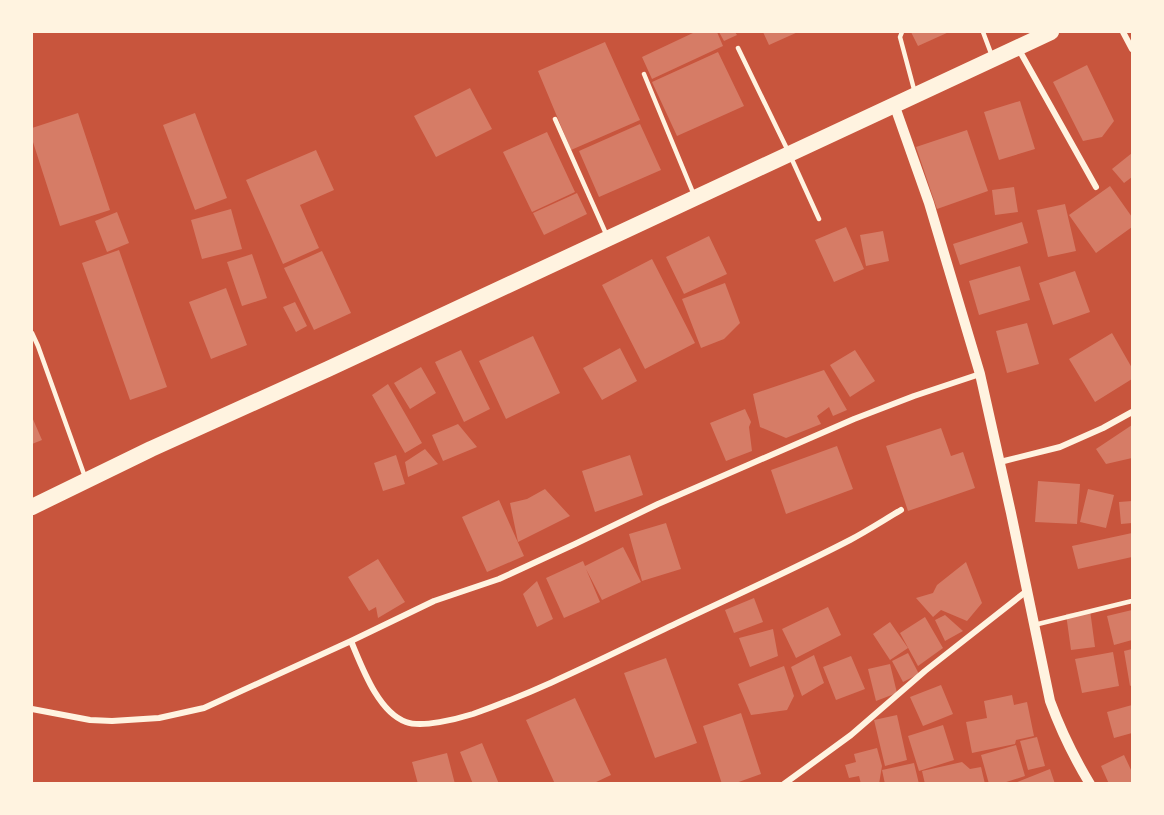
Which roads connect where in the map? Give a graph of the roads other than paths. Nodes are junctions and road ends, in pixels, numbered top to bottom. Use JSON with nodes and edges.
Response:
{"nodes":[{"id":1,"x":902,"y":32,"type":"edge"},
{"id":2,"x":983,"y":32,"type":"edge"},
{"id":3,"x":1051,"y":32,"type":"edge"},
{"id":4,"x":1123,"y":32,"type":"edge"},
{"id":5,"x":1018,"y":47,"type":"junction"},
{"id":6,"x":738,"y":48,"type":"dead end"},
{"id":7,"x":1132,"y":49,"type":"edge"},
{"id":8,"x":993,"y":58,"type":"junction"},
{"id":9,"x":644,"y":74,"type":"dead end"},
{"id":10,"x":915,"y":94,"type":"junction"},
{"id":11,"x":894,"y":104,"type":"junction"},
{"id":12,"x":555,"y":119,"type":"dead end"},
{"id":13,"x":789,"y":153,"type":"junction"},
{"id":14,"x":1096,"y":187,"type":"dead end"},
{"id":15,"x":695,"y":198,"type":"junction"},
{"id":16,"x":819,"y":219,"type":"dead end"},
{"id":17,"x":608,"y":238,"type":"junction"},
{"id":18,"x":32,"y":333,"type":"edge"},
{"id":19,"x":980,"y":374,"type":"junction"},
{"id":20,"x":1132,"y":412,"type":"edge"},
{"id":21,"x":1000,"y":462,"type":"junction"},
{"id":22,"x":87,"y":481,"type":"junction"},
{"id":23,"x":32,"y":507,"type":"edge"},
{"id":24,"x":901,"y":510,"type":"dead end"},
{"id":25,"x":1028,"y":590,"type":"junction"},
{"id":26,"x":1132,"y":601,"type":"edge"},
{"id":27,"x":1035,"y":625,"type":"junction"},
{"id":28,"x":351,"y":641,"type":"junction"},
{"id":29,"x":32,"y":709,"type":"edge"},
{"id":30,"x":787,"y":783,"type":"edge"},
{"id":31,"x":1090,"y":783,"type":"edge"}],
"edges":[{"from":1,"to":10,"type":"lane"},
{"from":2,"to":8,"type":"lane"},
{"from":3,"to":5,"type":"highway"},
{"from":4,"to":7,"type":"street"},
{"from":5,"to":8,"type":"highway"},
{"from":5,"to":14,"type":"street"},
{"from":6,"to":13,"type":"lane"},
{"from":8,"to":10,"type":"highway"},
{"from":9,"to":15,"type":"lane"},
{"from":10,"to":11,"type":"highway"},
{"from":11,"to":13,"type":"highway"},
{"from":11,"to":19,"type":"street"},
{"from":12,"to":17,"type":"lane"},
{"from":13,"to":15,"type":"highway"},
{"from":13,"to":16,"type":"lane"},
{"from":15,"to":17,"type":"highway"},
{"from":17,"to":22,"type":"highway"},
{"from":18,"to":22,"type":"lane"},
{"from":19,"to":21,"type":"street"},
{"from":19,"to":28,"type":"street"},
{"from":20,"to":21,"type":"street"},
{"from":21,"to":25,"type":"street"},
{"from":22,"to":23,"type":"highway"},
{"from":24,"to":28,"type":"street"},
{"from":25,"to":27,"type":"street"},
{"from":25,"to":30,"type":"street"},
{"from":26,"to":27,"type":"lane"},
{"from":27,"to":31,"type":"street"},
{"from":28,"to":29,"type":"street"}]}
